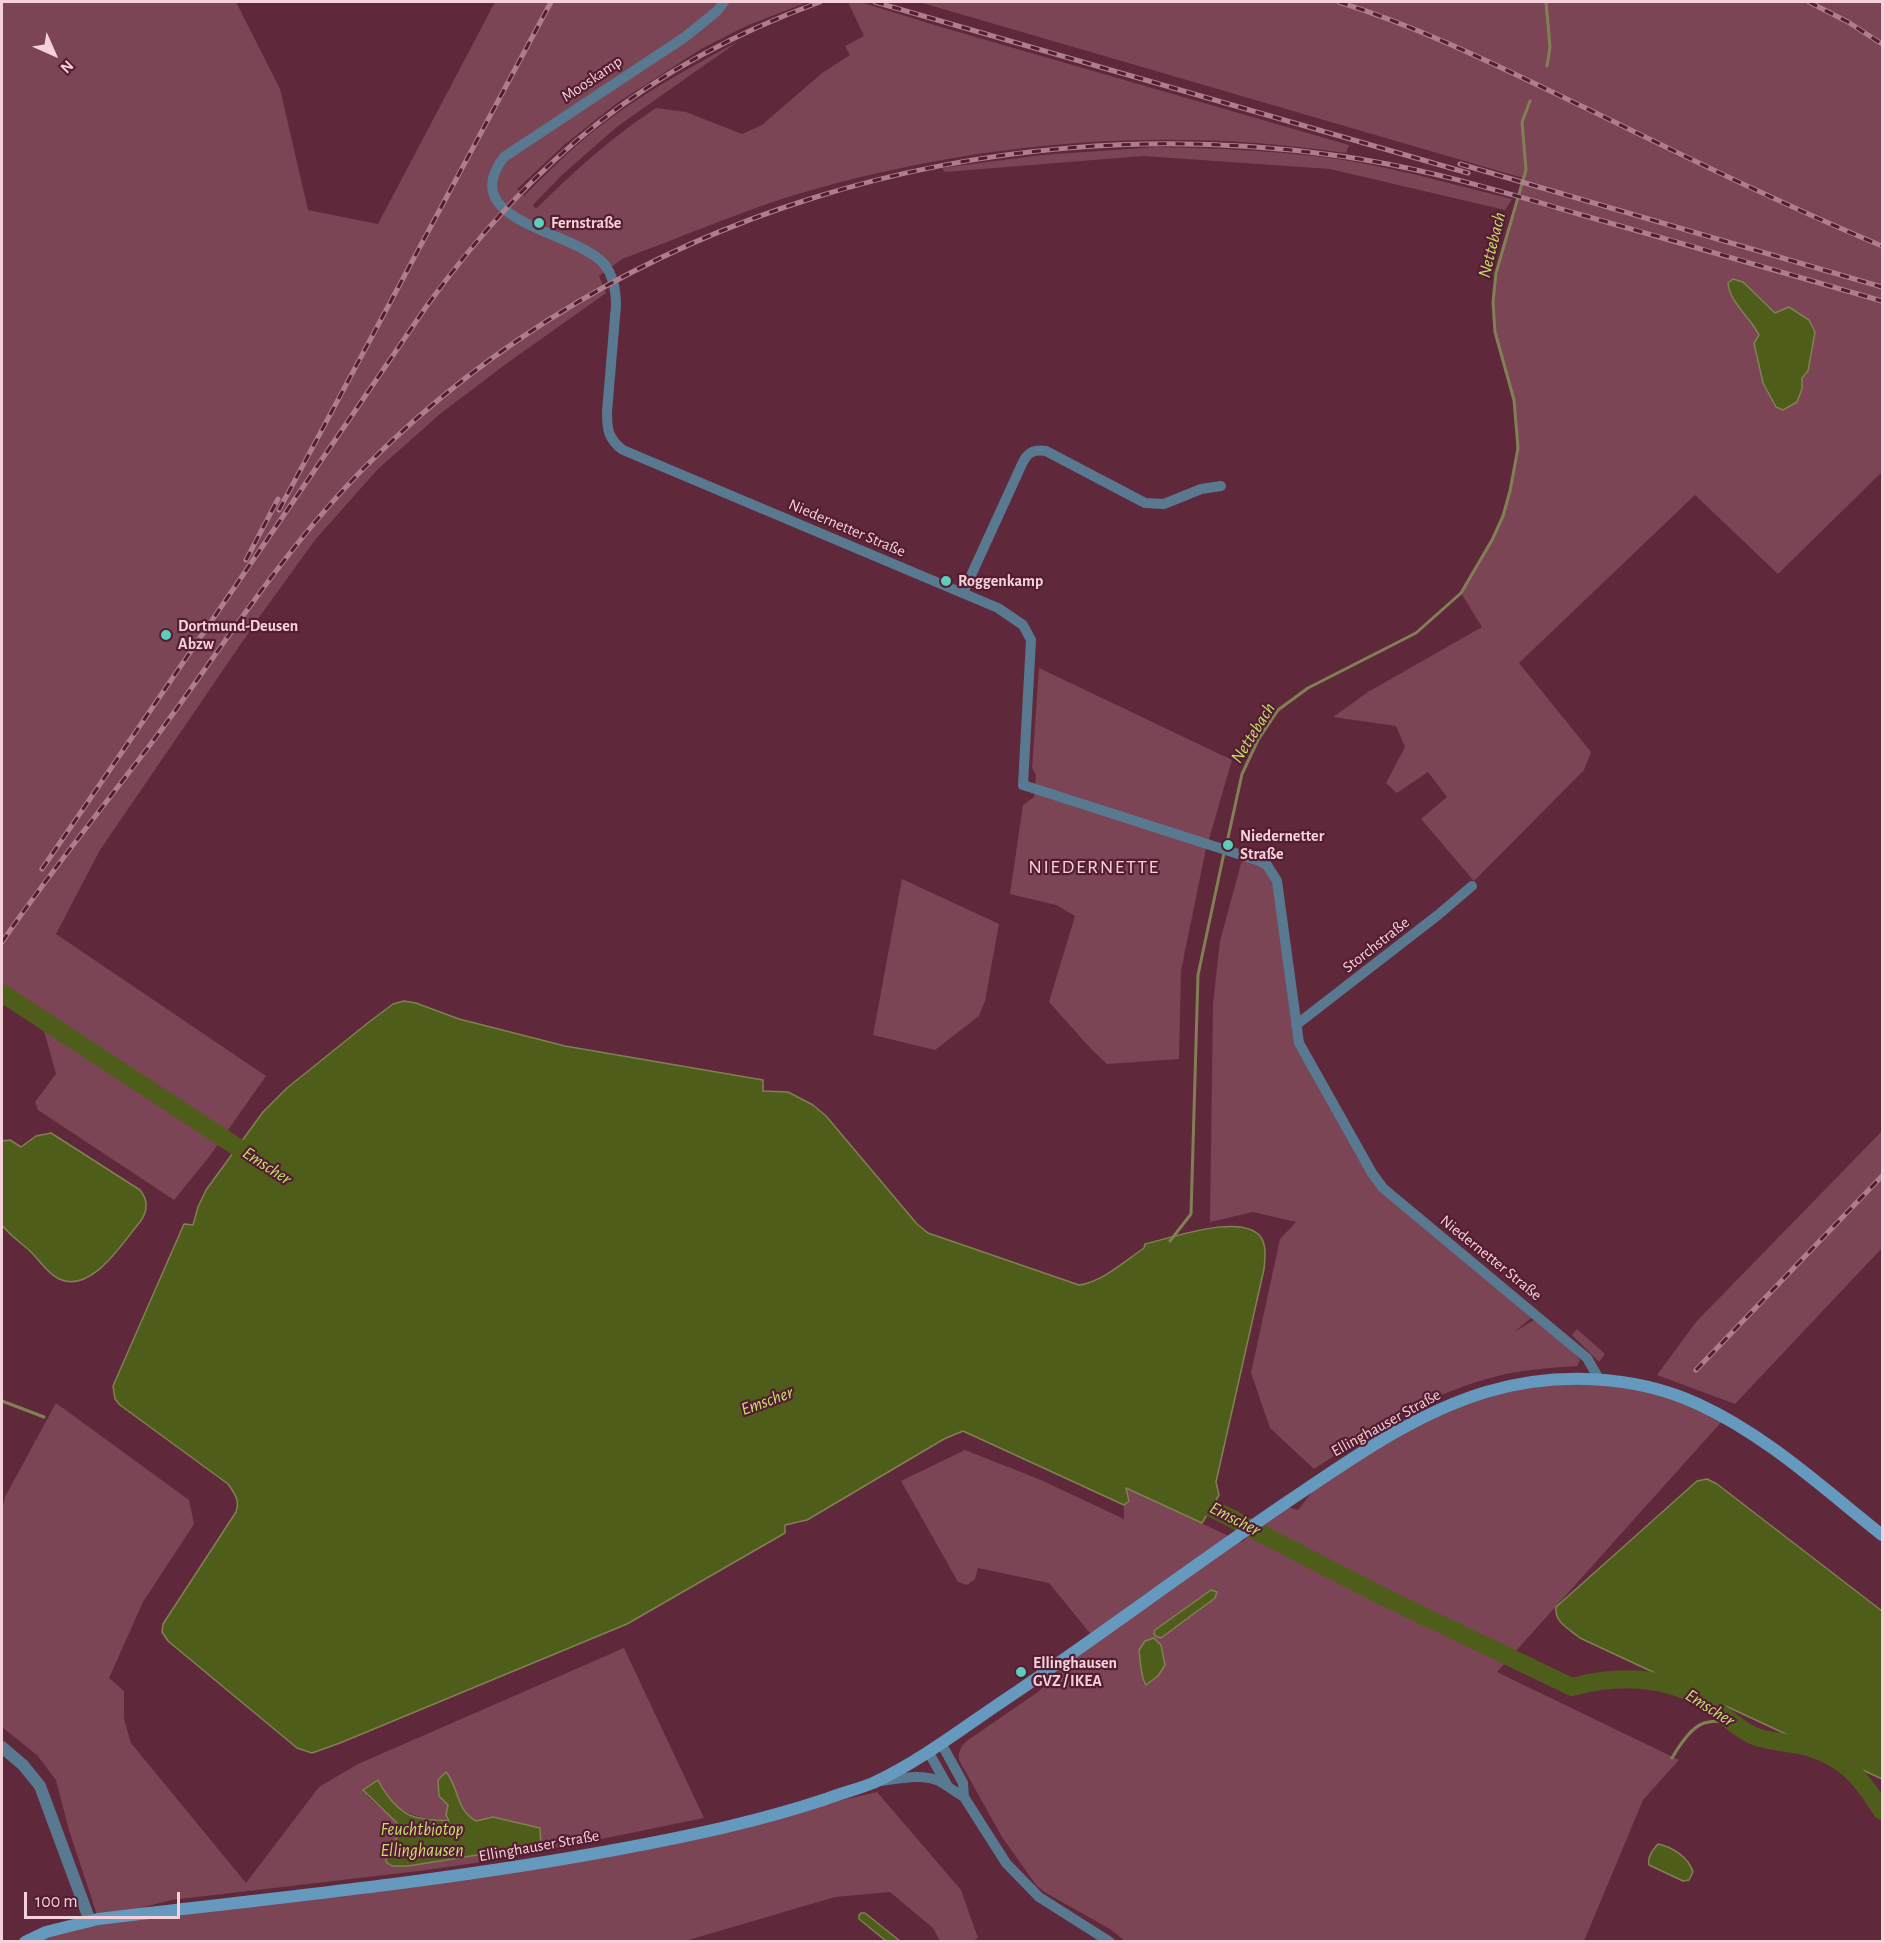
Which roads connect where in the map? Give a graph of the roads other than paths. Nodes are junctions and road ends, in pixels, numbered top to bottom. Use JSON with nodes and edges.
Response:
{"nodes":[{"id":1,"x":724,"y":2,"type":"edge"},
{"id":2,"x":612,"y":440,"type":"joint"},
{"id":3,"x":1221,"y":486,"type":"dead end"},
{"id":4,"x":963,"y":593,"type":"junction"},
{"id":5,"x":1472,"y":886,"type":"dead end"},
{"id":6,"x":1296,"y":1025,"type":"junction"},
{"id":7,"x":1599,"y":1379,"type":"junction"},
{"id":8,"x":1882,"y":1535,"type":"edge"},
{"id":9,"x":941,"y":1743,"type":"junction"},
{"id":10,"x":2,"y":1747,"type":"edge"},
{"id":11,"x":928,"y":1751,"type":"junction"},
{"id":12,"x":875,"y":1782,"type":"junction"},
{"id":13,"x":950,"y":1788,"type":"junction"},
{"id":14,"x":964,"y":1797,"type":"junction"},
{"id":15,"x":90,"y":1921,"type":"junction"},
{"id":16,"x":25,"y":1941,"type":"edge"},
{"id":17,"x":1110,"y":1941,"type":"edge"}],
"edges":[{"from":1,"to":2,"type":"street","name":"Mooskamp"},
{"from":2,"to":4,"type":"street","name":"Niedernetter Straße"},
{"from":3,"to":4,"type":"street"},
{"from":4,"to":6,"type":"street","name":"Niedernetter Straße"},
{"from":5,"to":6,"type":"street","name":"Storchstraße"},
{"from":6,"to":7,"type":"street","name":"Niedernetter Straße"},
{"from":7,"to":8,"type":"main road","name":"Ellinghauser Straße"},
{"from":7,"to":9,"type":"main road","name":"Ellinghauser Straße"},
{"from":9,"to":11,"type":"main road","name":"Ellinghauser Straße"},
{"from":9,"to":14,"type":"street","name":"Ellinghauser Straße"},
{"from":10,"to":15,"type":"street"},
{"from":11,"to":12,"type":"main road","name":"Ellinghauser Straße"},
{"from":11,"to":13,"type":"street","name":"Ellinghauser Straße"},
{"from":12,"to":13,"type":"street","name":"Ellinghauser Straße"},
{"from":12,"to":15,"type":"main road","name":"Ellinghauser Straße"},
{"from":13,"to":14,"type":"street","name":"Ellinghauser Straße"},
{"from":14,"to":17,"type":"street","name":"Ellinghauser Straße"},
{"from":15,"to":16,"type":"main road","name":"Ellinghauser Straße"}]}
